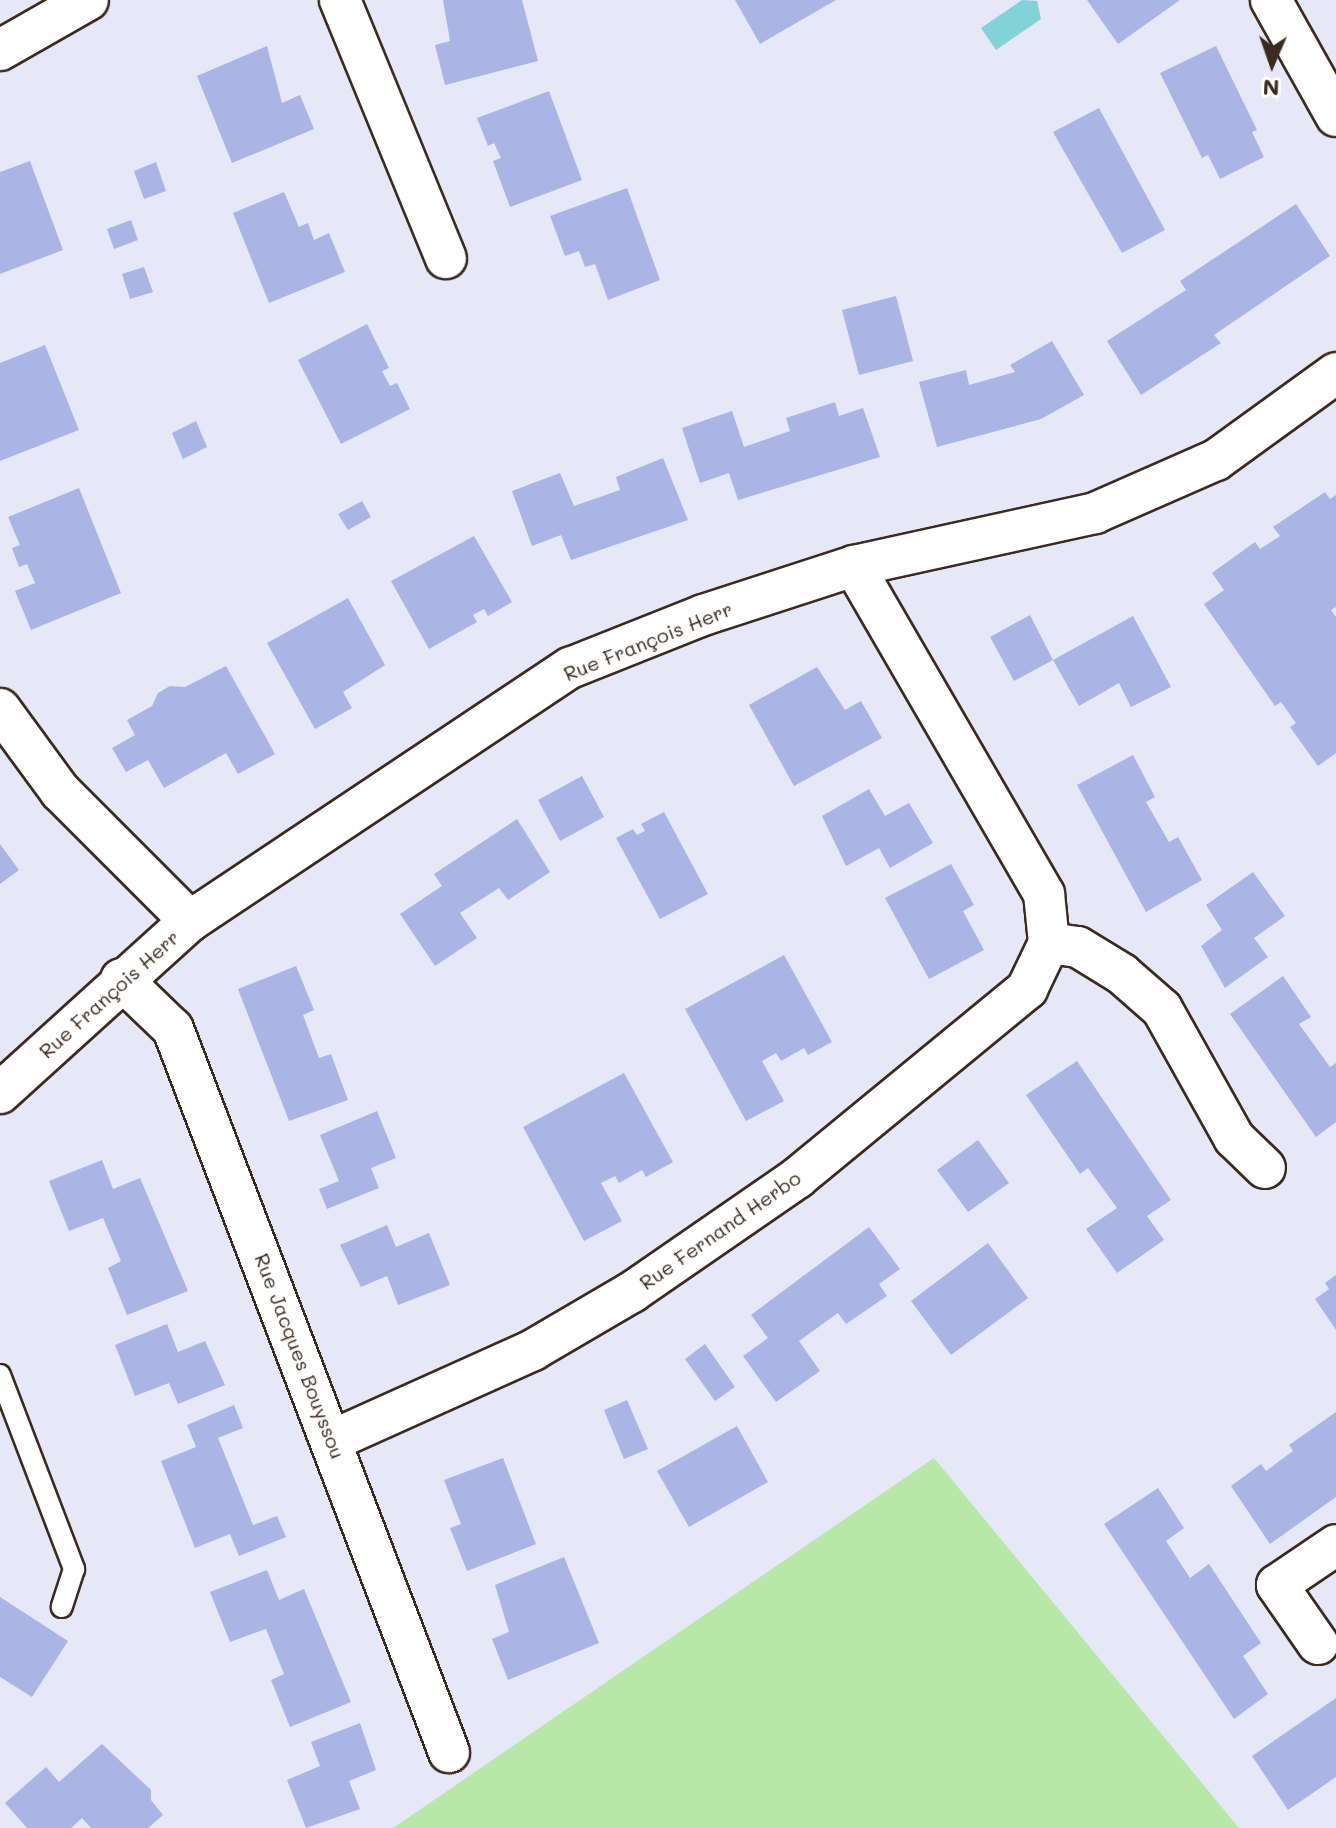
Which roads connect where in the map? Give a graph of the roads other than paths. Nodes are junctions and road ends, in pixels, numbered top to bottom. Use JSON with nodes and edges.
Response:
{"nodes":[{"id":1,"x":88,"y":0,"type":"edge"},
{"id":2,"x":340,"y":0,"type":"edge"},
{"id":3,"x":1271,"y":0,"type":"edge"},
{"id":4,"x":0,"y":50,"type":"edge"},
{"id":5,"x":1336,"y":116,"type":"edge"},
{"id":6,"x":446,"y":258,"type":"dead end"},
{"id":7,"x":1336,"y":373,"type":"edge"},
{"id":8,"x":854,"y":566,"type":"junction"},
{"id":9,"x":0,"y":709,"type":"edge"},
{"id":10,"x":190,"y":921,"type":"junction"},
{"id":11,"x":1049,"y":943,"type":"junction"},
{"id":12,"x":121,"y":979,"type":"junction"},
{"id":13,"x":0,"y":1093,"type":"edge"},
{"id":14,"x":1265,"y":1168,"type":"dead end"},
{"id":15,"x":0,"y":1375,"type":"edge"},
{"id":16,"x":333,"y":1440,"type":"junction"},
{"id":17,"x":1336,"y":1545,"type":"edge"},
{"id":18,"x":62,"y":1607,"type":"dead end"},
{"id":19,"x":1318,"y":1644,"type":"dead end"},
{"id":20,"x":449,"y":1752,"type":"dead end"}],
"edges":[{"from":1,"to":4,"type":"street"},
{"from":2,"to":6,"type":"street"},
{"from":3,"to":5,"type":"street"},
{"from":7,"to":8,"type":"street","name":"Rue François Herr"},
{"from":8,"to":10,"type":"street","name":"Rue François Herr"},
{"from":8,"to":11,"type":"street"},
{"from":9,"to":10,"type":"street"},
{"from":10,"to":12,"type":"street","name":"Rue François Herr"},
{"from":11,"to":14,"type":"street"},
{"from":11,"to":16,"type":"street","name":"Rue Fernand Herbo"},
{"from":12,"to":13,"type":"street","name":"Rue François Herr"},
{"from":12,"to":16,"type":"street","name":"Rue Jacques Bouyssou"},
{"from":15,"to":18,"type":"lane"},
{"from":16,"to":20,"type":"street","name":"Rue Jacques Bouyssou"},
{"from":17,"to":19,"type":"street"}]}
